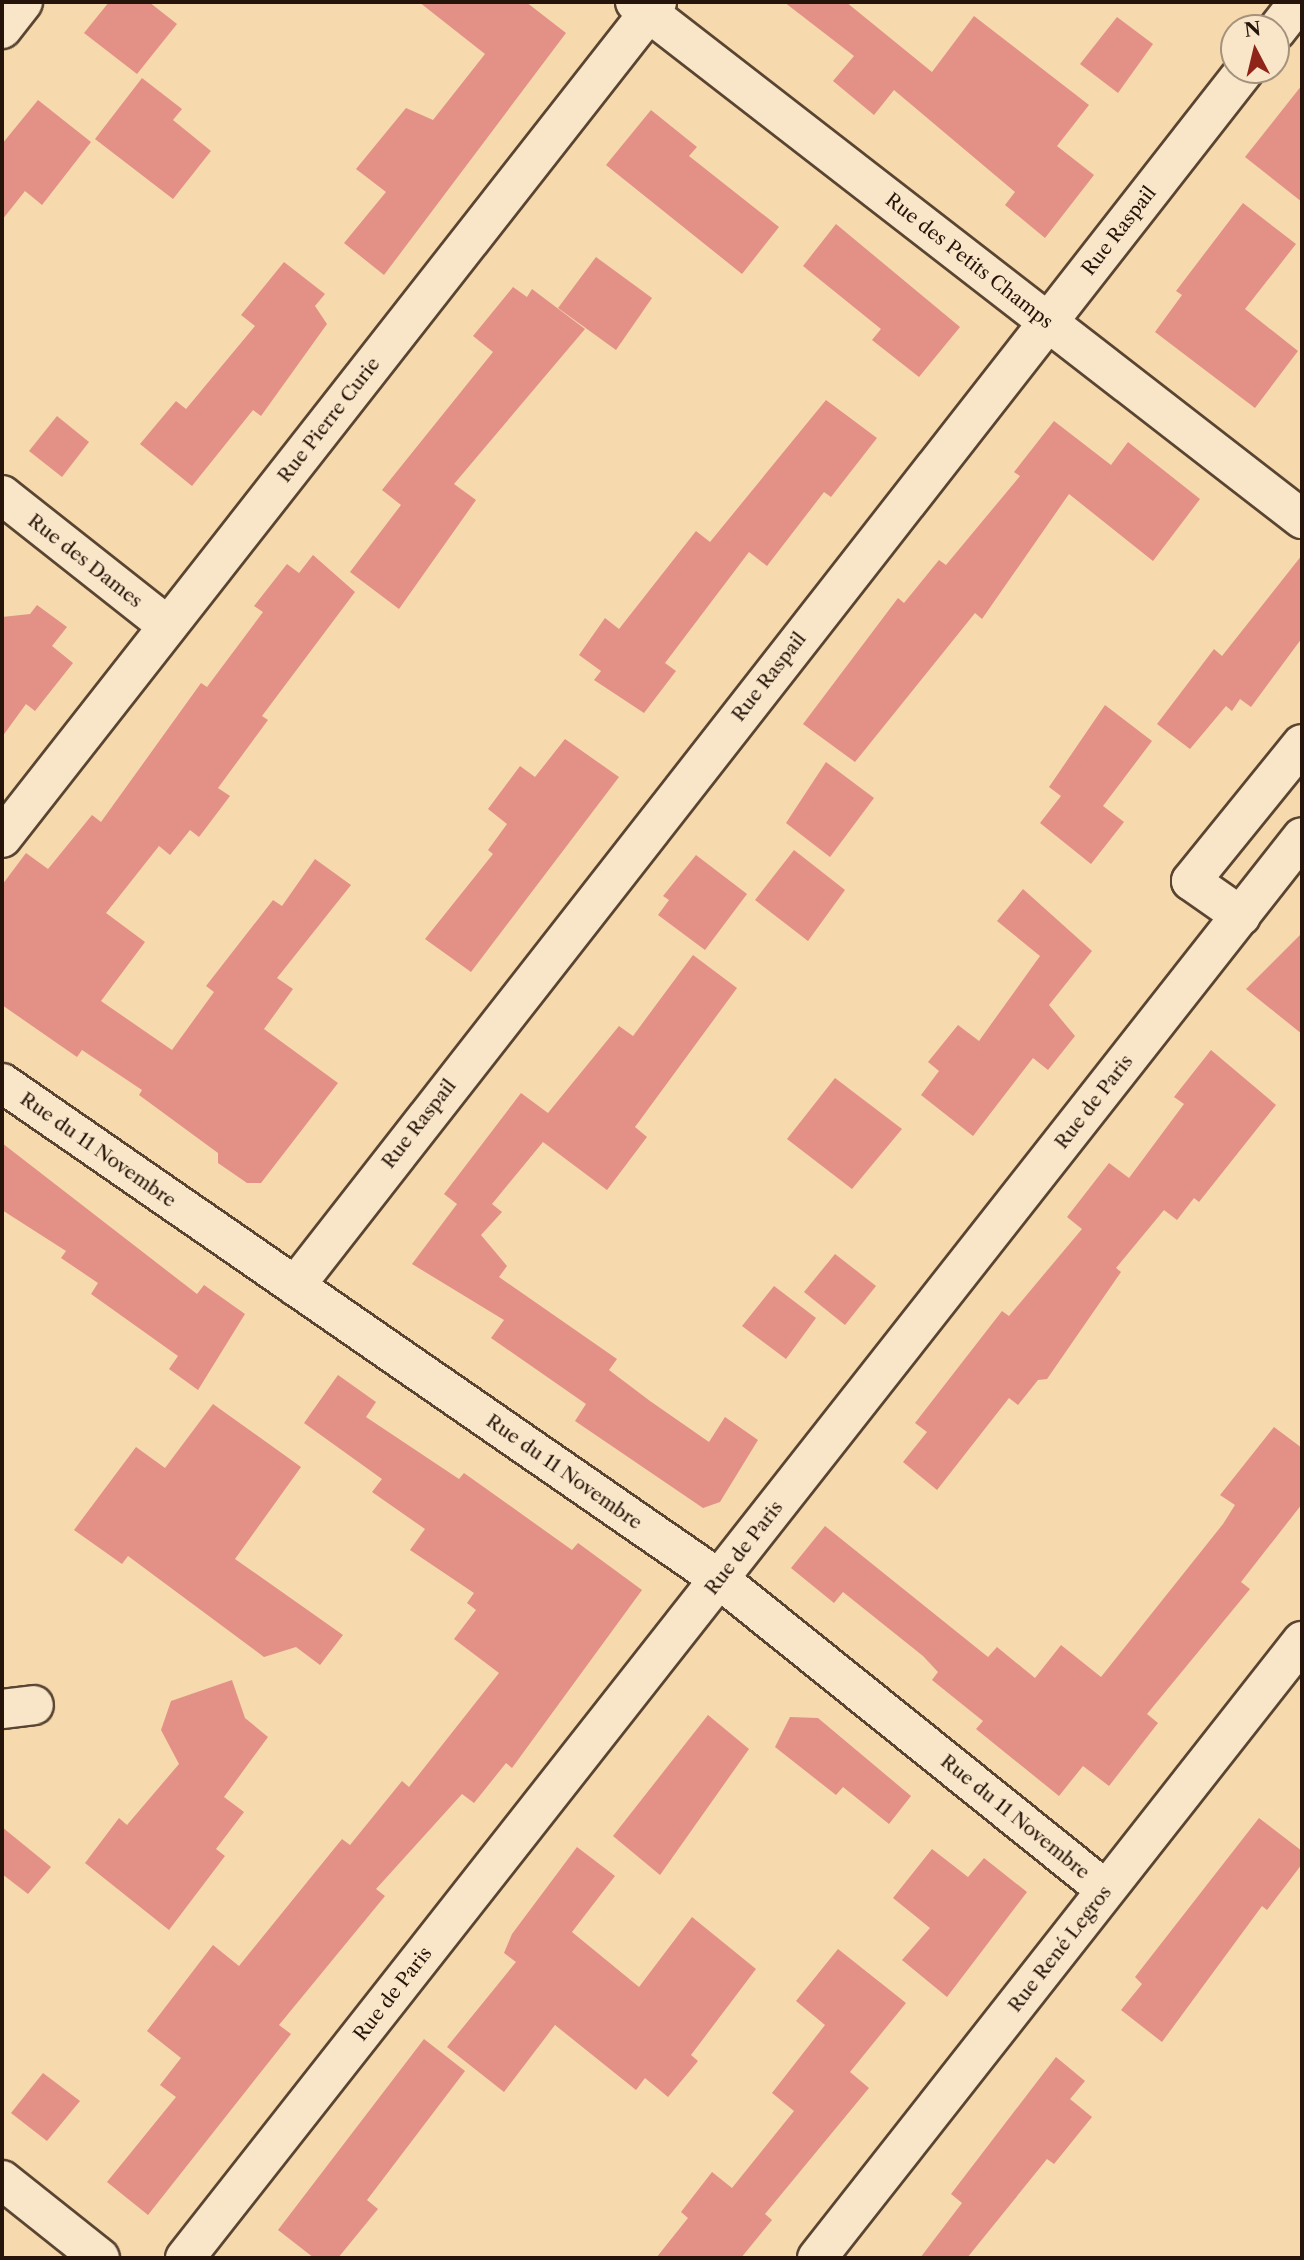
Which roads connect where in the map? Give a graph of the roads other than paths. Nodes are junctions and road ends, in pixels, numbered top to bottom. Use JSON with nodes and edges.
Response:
{"nodes":[{"id":1,"x":23,"y":2,"type":"edge"},
{"id":2,"x":647,"y":5,"type":"edge"},
{"id":3,"x":2,"y":29,"type":"edge"},
{"id":4,"x":1234,"y":84,"type":"edge"},
{"id":5,"x":1048,"y":322,"type":"junction"},
{"id":6,"x":2,"y":495,"type":"edge"},
{"id":7,"x":1302,"y":519,"type":"edge"},
{"id":8,"x":168,"y":626,"type":"junction"},
{"id":9,"x":1302,"y":744,"type":"edge"},
{"id":10,"x":2,"y":838,"type":"edge"},
{"id":11,"x":1302,"y":838,"type":"edge"},
{"id":12,"x":1241,"y":916,"type":"junction"},
{"id":13,"x":2,"y":1083,"type":"edge"},
{"id":14,"x":295,"y":1286,"type":"junction"},
{"id":15,"x":719,"y":1579,"type":"junction"},
{"id":16,"x":1302,"y":1640,"type":"edge"},
{"id":17,"x":1106,"y":1890,"type":"junction"},
{"id":18,"x":2,"y":2180,"type":"edge"},
{"id":19,"x":100,"y":2258,"type":"edge"},
{"id":20,"x":184,"y":2258,"type":"edge"},
{"id":21,"x":817,"y":2258,"type":"edge"}],
"edges":[{"from":1,"to":3,"type":"street"},
{"from":2,"to":5,"type":"street","name":"Rue des Petits Champs"},
{"from":2,"to":8,"type":"street","name":"Rue Pierre Curie"},
{"from":4,"to":5,"type":"street","name":"Rue Raspail"},
{"from":5,"to":7,"type":"street","name":"Rue des Petits Champs"},
{"from":5,"to":14,"type":"street","name":"Rue Raspail"},
{"from":6,"to":8,"type":"street","name":"Rue des Dames"},
{"from":8,"to":10,"type":"street","name":"Rue Pierre Curie"},
{"from":9,"to":12,"type":"street"},
{"from":11,"to":12,"type":"street","name":"Rue de Paris"},
{"from":12,"to":15,"type":"street","name":"Rue de Paris"},
{"from":13,"to":14,"type":"street","name":"Rue du 11 Novembre"},
{"from":14,"to":15,"type":"street","name":"Rue du 11 Novembre"},
{"from":15,"to":17,"type":"street","name":"Rue du 11 Novembre"},
{"from":15,"to":20,"type":"street","name":"Rue de Paris"},
{"from":16,"to":17,"type":"street","name":"Rue René Legros"},
{"from":17,"to":21,"type":"street","name":"Rue René Legros"},
{"from":18,"to":19,"type":"street"}]}
